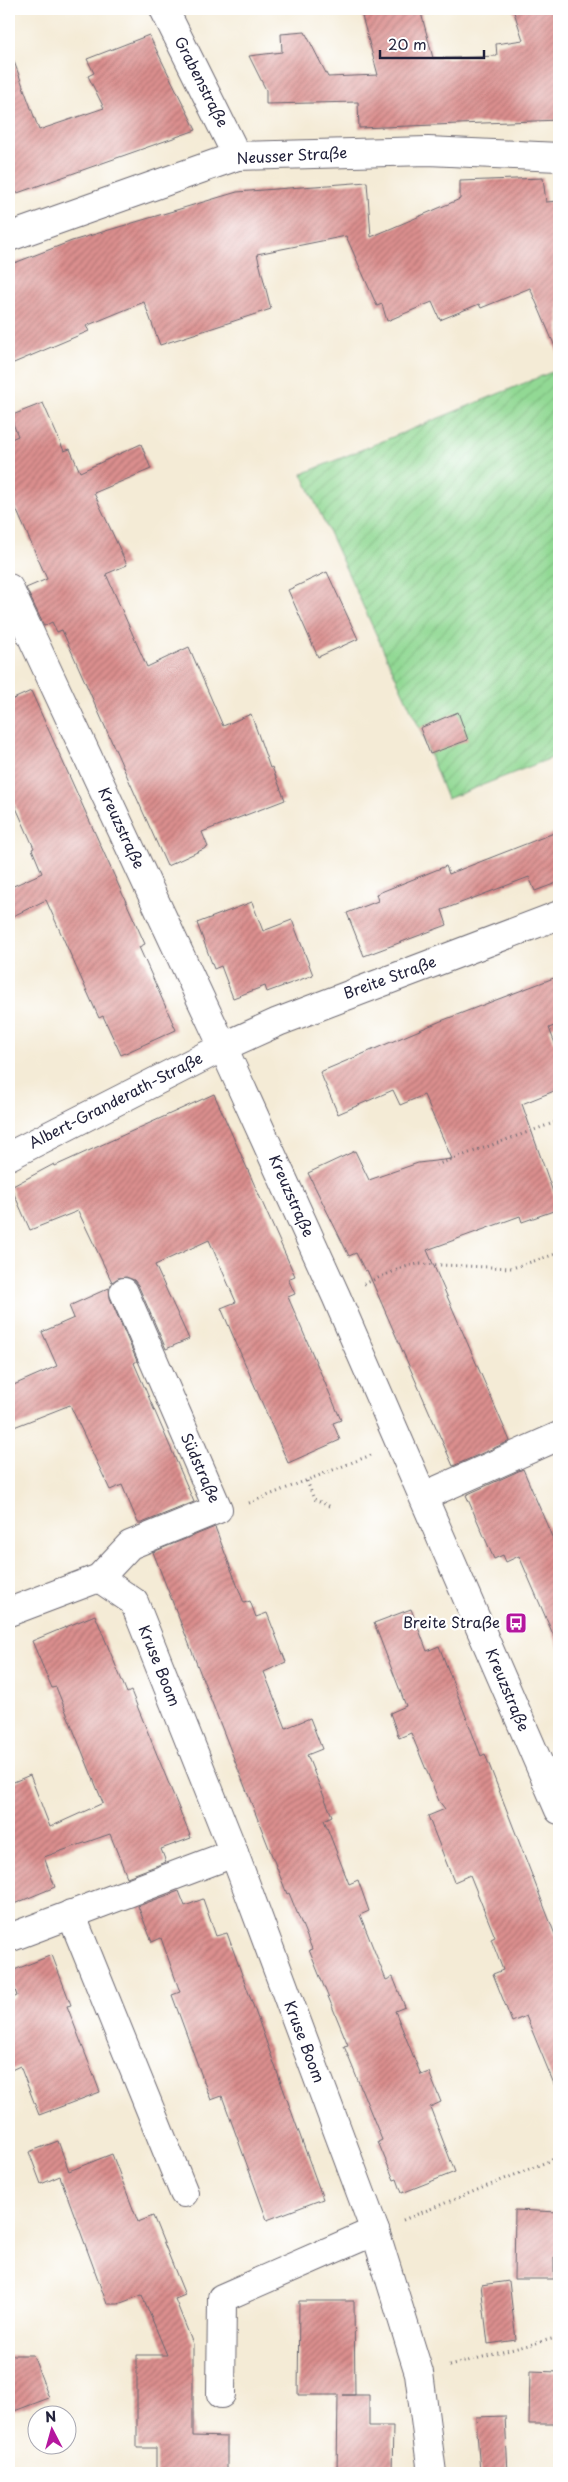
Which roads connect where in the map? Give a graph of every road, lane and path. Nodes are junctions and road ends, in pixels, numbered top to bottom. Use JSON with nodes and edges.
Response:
{"nodes":[{"id":1,"x":164,"y":9,"type":"edge"},
{"id":2,"x":238,"y":156,"type":"junction"},
{"id":3,"x":559,"y":157,"type":"edge"},
{"id":4,"x":9,"y":237,"type":"edge"},
{"id":5,"x":9,"y":588,"type":"edge"},
{"id":6,"x":559,"y":915,"type":"edge"},
{"id":7,"x":223,"y":1046,"type":"junction"},
{"id":8,"x":559,"y":1121,"type":"edge"},
{"id":9,"x":9,"y":1156,"type":"edge"},
{"id":10,"x":436,"y":1166,"type":"dead end"},
{"id":11,"x":559,"y":1253,"type":"edge"},
{"id":12,"x":124,"y":1292,"type":"dead end"},
{"id":13,"x":336,"y":1296,"type":"junction"},
{"id":14,"x":559,"y":1436,"type":"edge"},
{"id":15,"x":400,"y":1443,"type":"junction"},
{"id":16,"x":307,"y":1481,"type":"junction"},
{"id":17,"x":424,"y":1496,"type":"junction"},
{"id":18,"x":331,"y":1507,"type":"dead end"},
{"id":19,"x":218,"y":1509,"type":"junction"},
{"id":20,"x":99,"y":1578,"type":"junction"},
{"id":21,"x":9,"y":1612,"type":"edge"},
{"id":22,"x":559,"y":1810,"type":"edge"},
{"id":23,"x":234,"y":1853,"type":"junction"},
{"id":24,"x":71,"y":1914,"type":"junction"},
{"id":25,"x":9,"y":1938,"type":"edge"},
{"id":26,"x":559,"y":2157,"type":"edge"},
{"id":27,"x":184,"y":2193,"type":"dead end"},
{"id":28,"x":375,"y":2232,"type":"junction"},
{"id":29,"x":559,"y":2337,"type":"edge"},
{"id":30,"x":419,"y":2373,"type":"junction"},
{"id":31,"x":221,"y":2394,"type":"dead end"},
{"id":32,"x":432,"y":2473,"type":"edge"}],
"edges":[{"from":1,"to":2,"type":"street","name":"Grabenstraße"},
{"from":2,"to":3,"type":"street","name":"Neusser Straße"},
{"from":2,"to":4,"type":"street","name":"Neusser Straße"},
{"from":5,"to":7,"type":"street","name":"Kreuzstraße"},
{"from":6,"to":7,"type":"street","name":"Breite Straße"},
{"from":7,"to":9,"type":"street","name":"Albert-Granderath-Straße"},
{"from":7,"to":13,"type":"street","name":"Kreuzstraße"},
{"from":8,"to":10,"type":"path"},
{"from":11,"to":13,"type":"path"},
{"from":12,"to":19,"type":"street","name":"Südstraße"},
{"from":13,"to":15,"type":"street","name":"Kreuzstraße"},
{"from":14,"to":17,"type":"street"},
{"from":15,"to":16,"type":"path"},
{"from":15,"to":17,"type":"street","name":"Kreuzstraße"},
{"from":16,"to":18,"type":"path"},
{"from":16,"to":19,"type":"path"},
{"from":17,"to":22,"type":"street","name":"Kreuzstraße"},
{"from":19,"to":20,"type":"street","name":"Südstraße"},
{"from":20,"to":21,"type":"street","name":"Südstraße"},
{"from":20,"to":23,"type":"street","name":"Kruse Boom"},
{"from":23,"to":24,"type":"street"},
{"from":23,"to":28,"type":"street","name":"Kruse Boom"},
{"from":24,"to":25,"type":"street"},
{"from":24,"to":27,"type":"street"},
{"from":26,"to":28,"type":"path"},
{"from":28,"to":30,"type":"street","name":"Kruse Boom"},
{"from":28,"to":31,"type":"street"},
{"from":29,"to":30,"type":"path"},
{"from":30,"to":32,"type":"street","name":"Kruse Boom"}]}
